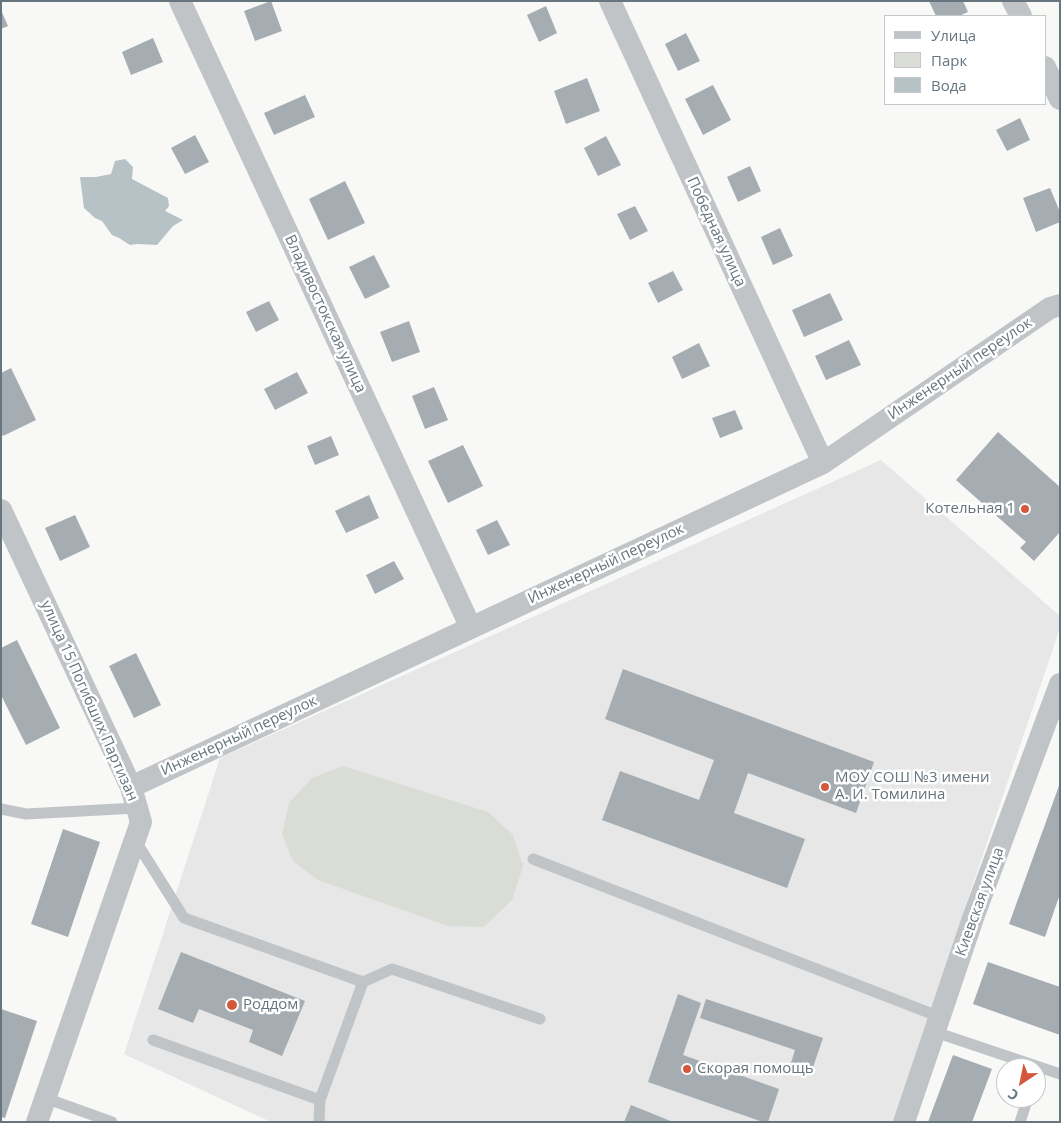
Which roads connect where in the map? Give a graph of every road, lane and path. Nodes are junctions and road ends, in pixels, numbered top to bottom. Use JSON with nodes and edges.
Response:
{"nodes":[{"id":1,"x":180,"y":1,"type":"edge"},
{"id":2,"x":610,"y":1,"type":"edge"},
{"id":3,"x":1014,"y":1,"type":"edge"},
{"id":4,"x":1021,"y":15,"type":"edge"},
{"id":5,"x":1046,"y":69,"type":"edge"},
{"id":6,"x":1060,"y":99,"type":"edge"},
{"id":7,"x":1060,"y":306,"type":"edge"},
{"id":8,"x":823,"y":463,"type":"junction"},
{"id":9,"x":1,"y":510,"type":"edge"},
{"id":10,"x":471,"y":628,"type":"junction"},
{"id":11,"x":1060,"y":684,"type":"edge"},
{"id":12,"x":134,"y":798,"type":"junction"},
{"id":13,"x":1,"y":809,"type":"edge"},
{"id":14,"x":135,"y":840,"type":"junction"},
{"id":15,"x":533,"y":859,"type":"dead end"},
{"id":16,"x":363,"y":982,"type":"junction"},
{"id":17,"x":540,"y":1019,"type":"dead end"},
{"id":18,"x":937,"y":1024,"type":"junction"},
{"id":19,"x":153,"y":1040,"type":"dead end"},
{"id":20,"x":1060,"y":1074,"type":"edge"},
{"id":21,"x":45,"y":1098,"type":"junction"},
{"id":22,"x":320,"y":1100,"type":"junction"},
{"id":23,"x":1025,"y":1108,"type":"edge"},
{"id":24,"x":37,"y":1122,"type":"edge"},
{"id":25,"x":112,"y":1122,"type":"edge"},
{"id":26,"x":319,"y":1122,"type":"edge"},
{"id":27,"x":904,"y":1122,"type":"edge"},
{"id":28,"x":1020,"y":1122,"type":"edge"}],
"edges":[{"from":1,"to":10,"type":"street","name":"Владивостокская улица"},
{"from":2,"to":8,"type":"street","name":"Победная улица"},
{"from":3,"to":4,"type":"street"},
{"from":5,"to":6,"type":"street"},
{"from":7,"to":8,"type":"street","name":"Инженерный переулок"},
{"from":8,"to":10,"type":"street","name":"Инженерный переулок"},
{"from":9,"to":12,"type":"street","name":"улица 15 Погибших Партизан"},
{"from":10,"to":12,"type":"street","name":"Инженерный переулок"},
{"from":11,"to":18,"type":"street","name":"Киевская улица"},
{"from":12,"to":13,"type":"lane"},
{"from":12,"to":14,"type":"street","name":"улица 15 Погибших Партизан"},
{"from":14,"to":16,"type":"lane"},
{"from":14,"to":21,"type":"street","name":"улица 15 Погибших Партизан"},
{"from":15,"to":18,"type":"lane"},
{"from":16,"to":17,"type":"lane"},
{"from":16,"to":22,"type":"lane"},
{"from":18,"to":20,"type":"lane"},
{"from":18,"to":27,"type":"street","name":"Киевская улица"},
{"from":19,"to":22,"type":"lane"},
{"from":21,"to":24,"type":"street","name":"улица 15 Погибших Партизан"},
{"from":21,"to":25,"type":"lane"},
{"from":22,"to":26,"type":"lane"},
{"from":23,"to":28,"type":"lane"}]}
